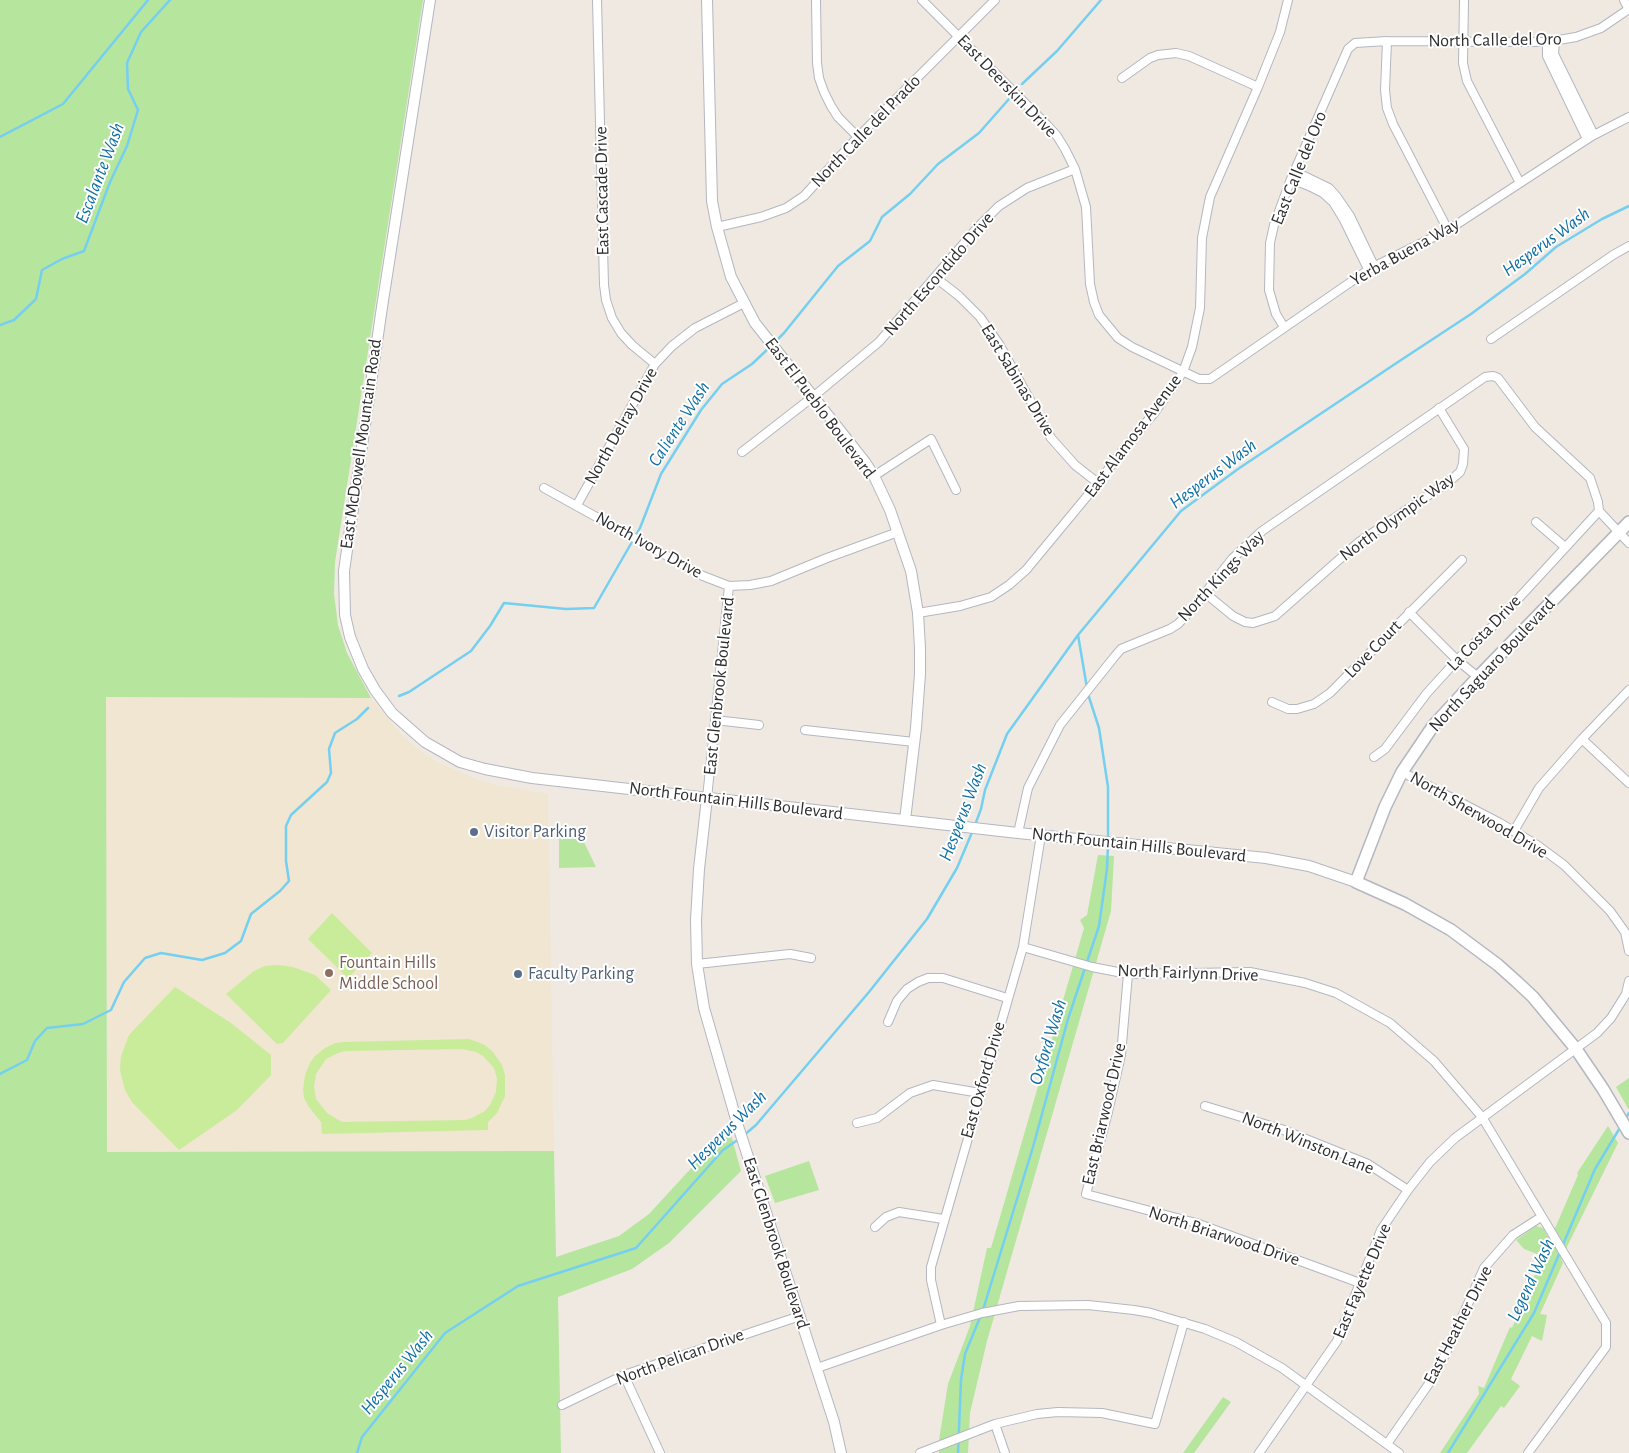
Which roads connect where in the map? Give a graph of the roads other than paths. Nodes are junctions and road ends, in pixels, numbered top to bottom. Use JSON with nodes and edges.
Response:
{"nodes":[{"id":1,"x":430,"y":0,"type":"edge"},
{"id":2,"x":597,"y":0,"type":"edge"},
{"id":3,"x":707,"y":0,"type":"edge"},
{"id":4,"x":816,"y":0,"type":"edge"},
{"id":5,"x":922,"y":0,"type":"edge"},
{"id":6,"x":995,"y":0,"type":"edge"},
{"id":7,"x":1288,"y":0,"type":"edge"},
{"id":8,"x":1464,"y":0,"type":"edge"},
{"id":9,"x":1624,"y":0,"type":"edge"},
{"id":10,"x":1629,"y":10,"type":"edge"},
{"id":11,"x":959,"y":36,"type":"junction"},
{"id":12,"x":1387,"y":41,"type":"junction"},
{"id":13,"x":1462,"y":41,"type":"junction"},
{"id":14,"x":1551,"y":42,"type":"junction"},
{"id":15,"x":1355,"y":43,"type":"joint"},
{"id":16,"x":1122,"y":78,"type":"dead end"},
{"id":17,"x":1258,"y":86,"type":"junction"},
{"id":18,"x":1629,"y":117,"type":"edge"},
{"id":19,"x":858,"y":137,"type":"junction"},
{"id":20,"x":1591,"y":137,"type":"junction"},
{"id":21,"x":1075,"y":169,"type":"junction"},
{"id":22,"x":1294,"y":171,"type":"junction"},
{"id":23,"x":1291,"y":179,"type":"junction"},
{"id":24,"x":1520,"y":183,"type":"junction"},
{"id":25,"x":717,"y":226,"type":"junction"},
{"id":26,"x":1448,"y":230,"type":"junction"},
{"id":27,"x":1629,"y":246,"type":"edge"},
{"id":28,"x":1371,"y":268,"type":"junction"},
{"id":29,"x":936,"y":278,"type":"junction"},
{"id":30,"x":744,"y":303,"type":"junction"},
{"id":31,"x":1284,"y":327,"type":"junction"},
{"id":32,"x":1491,"y":339,"type":"dead end"},
{"id":33,"x":655,"y":364,"type":"junction"},
{"id":34,"x":1183,"y":372,"type":"junction"},
{"id":35,"x":814,"y":396,"type":"junction"},
{"id":36,"x":1439,"y":408,"type":"junction"},
{"id":37,"x":742,"y":452,"type":"dead end"},
{"id":38,"x":874,"y":476,"type":"junction"},
{"id":39,"x":1098,"y":483,"type":"junction"},
{"id":40,"x":544,"y":488,"type":"dead end"},
{"id":41,"x":956,"y":490,"type":"dead end"},
{"id":42,"x":577,"y":505,"type":"junction"},
{"id":43,"x":1598,"y":511,"type":"junction"},
{"id":44,"x":1536,"y":522,"type":"dead end"},
{"id":45,"x":1629,"y":522,"type":"edge"},
{"id":46,"x":898,"y":532,"type":"junction"},
{"id":47,"x":1618,"y":533,"type":"junction"},
{"id":48,"x":1629,"y":543,"type":"edge"},
{"id":49,"x":1566,"y":547,"type":"junction"},
{"id":50,"x":1462,"y":560,"type":"dead end"},
{"id":51,"x":729,"y":586,"type":"junction"},
{"id":52,"x":1205,"y":593,"type":"junction"},
{"id":53,"x":1409,"y":612,"type":"junction"},
{"id":54,"x":918,"y":613,"type":"junction"},
{"id":55,"x":1457,"y":660,"type":"junction"},
{"id":56,"x":1478,"y":677,"type":"junction"},
{"id":57,"x":1629,"y":690,"type":"edge"},
{"id":58,"x":1272,"y":702,"type":"dead end"},
{"id":59,"x":715,"y":720,"type":"junction"},
{"id":60,"x":760,"y":725,"type":"dead end"},
{"id":61,"x":805,"y":730,"type":"dead end"},
{"id":62,"x":1582,"y":739,"type":"junction"},
{"id":63,"x":914,"y":742,"type":"junction"},
{"id":64,"x":1374,"y":757,"type":"dead end"},
{"id":65,"x":1402,"y":772,"type":"junction"},
{"id":66,"x":542,"y":779,"type":"joint"},
{"id":67,"x":1629,"y":783,"type":"edge"},
{"id":68,"x":707,"y":798,"type":"junction"},
{"id":69,"x":905,"y":820,"type":"junction"},
{"id":70,"x":1514,"y":831,"type":"junction"},
{"id":71,"x":1018,"y":833,"type":"junction"},
{"id":72,"x":1041,"y":835,"type":"junction"},
{"id":73,"x":1356,"y":882,"type":"junction"},
{"id":74,"x":1023,"y":947,"type":"junction"},
{"id":75,"x":1629,"y":951,"type":"edge"},
{"id":76,"x":811,"y":958,"type":"dead end"},
{"id":77,"x":697,"y":964,"type":"junction"},
{"id":78,"x":1128,"y":974,"type":"junction"},
{"id":79,"x":1629,"y":981,"type":"edge"},
{"id":80,"x":1007,"y":998,"type":"junction"},
{"id":81,"x":888,"y":1022,"type":"dead end"},
{"id":82,"x":1576,"y":1049,"type":"junction"},
{"id":83,"x":980,"y":1093,"type":"junction"},
{"id":84,"x":1205,"y":1106,"type":"dead end"},
{"id":85,"x":1482,"y":1117,"type":"junction"},
{"id":86,"x":857,"y":1123,"type":"dead end"},
{"id":87,"x":1629,"y":1133,"type":"edge"},
{"id":88,"x":1408,"y":1190,"type":"junction"},
{"id":89,"x":1086,"y":1194,"type":"joint"},
{"id":90,"x":1541,"y":1217,"type":"junction"},
{"id":91,"x":944,"y":1219,"type":"junction"},
{"id":92,"x":875,"y":1227,"type":"dead end"},
{"id":93,"x":1360,"y":1283,"type":"junction"},
{"id":94,"x":800,"y":1316,"type":"junction"},
{"id":95,"x":1184,"y":1322,"type":"junction"},
{"id":96,"x":941,"y":1325,"type":"junction"},
{"id":97,"x":817,"y":1368,"type":"junction"},
{"id":98,"x":624,"y":1375,"type":"junction"},
{"id":99,"x":1306,"y":1386,"type":"junction"},
{"id":100,"x":562,"y":1405,"type":"dead end"},
{"id":101,"x":995,"y":1424,"type":"junction"},
{"id":102,"x":1387,"y":1444,"type":"junction"},
{"id":103,"x":660,"y":1453,"type":"edge"},
{"id":104,"x":840,"y":1453,"type":"edge"},
{"id":105,"x":920,"y":1453,"type":"edge"},
{"id":106,"x":1005,"y":1453,"type":"edge"},
{"id":107,"x":1259,"y":1453,"type":"edge"},
{"id":108,"x":1399,"y":1453,"type":"edge"},
{"id":109,"x":1528,"y":1453,"type":"edge"}],
"edges":[{"from":1,"to":66,"type":"street","name":"East McDowell Mountain Road"},
{"from":2,"to":33,"type":"street","name":"East Cascade Drive"},
{"from":3,"to":25,"type":"street","name":"East El Pueblo Boulevard"},
{"from":4,"to":19,"type":"street"},
{"from":5,"to":11,"type":"street","name":"East Deerskin Drive"},
{"from":6,"to":11,"type":"street","name":"North Calle del Prado"},
{"from":7,"to":17,"type":"street","name":"East Alamosa Avenue"},
{"from":8,"to":13,"type":"street"},
{"from":9,"to":10,"type":"street"},
{"from":10,"to":14,"type":"street","name":"North Calle del Oro"},
{"from":11,"to":19,"type":"street","name":"North Calle del Prado"},
{"from":11,"to":21,"type":"street","name":"East Deerskin Drive"},
{"from":12,"to":13,"type":"street","name":"North Calle del Oro"},
{"from":12,"to":15,"type":"street","name":"North Calle del Oro"},
{"from":12,"to":26,"type":"street"},
{"from":13,"to":14,"type":"street","name":"North Calle del Oro"},
{"from":13,"to":24,"type":"street"},
{"from":14,"to":20,"type":"street"},
{"from":15,"to":22,"type":"street","name":"East Calle del Oro"},
{"from":16,"to":17,"type":"street"},
{"from":17,"to":34,"type":"street","name":"East Alamosa Avenue"},
{"from":18,"to":20,"type":"street","name":"Yerba Buena Way"},
{"from":19,"to":25,"type":"street","name":"North Calle del Prado"},
{"from":20,"to":24,"type":"street","name":"Yerba Buena Way"},
{"from":21,"to":29,"type":"street","name":"North Escondido Drive"},
{"from":21,"to":34,"type":"street","name":"East Deerskin Drive"},
{"from":22,"to":23,"type":"street","name":"East Calle del Oro"},
{"from":22,"to":28,"type":"street"},
{"from":23,"to":28,"type":"street"},
{"from":23,"to":31,"type":"street","name":"East Calle del Oro"},
{"from":24,"to":26,"type":"street","name":"Yerba Buena Way"},
{"from":25,"to":30,"type":"street","name":"East El Pueblo Boulevard"},
{"from":26,"to":28,"type":"street","name":"Yerba Buena Way"},
{"from":27,"to":32,"type":"street"},
{"from":28,"to":31,"type":"street","name":"Yerba Buena Way"},
{"from":29,"to":35,"type":"street","name":"North Escondido Drive"},
{"from":29,"to":39,"type":"street","name":"East Sabinas Drive"},
{"from":30,"to":33,"type":"street","name":"North Delray Drive"},
{"from":30,"to":35,"type":"street","name":"East El Pueblo Boulevard"},
{"from":31,"to":34,"type":"street","name":"Yerba Buena Way"},
{"from":33,"to":42,"type":"street","name":"North Delray Drive"},
{"from":34,"to":39,"type":"street","name":"East Alamosa Avenue"},
{"from":35,"to":37,"type":"street","name":"North Escondido Drive"},
{"from":35,"to":38,"type":"street","name":"East El Pueblo Boulevard"},
{"from":36,"to":43,"type":"street","name":"North Kings Way"},
{"from":36,"to":52,"type":"street","name":"North Kings Way"},
{"from":36,"to":52,"type":"street","name":"North Olympic Way"},
{"from":38,"to":41,"type":"street"},
{"from":38,"to":46,"type":"street","name":"East El Pueblo Boulevard"},
{"from":39,"to":54,"type":"street","name":"East Alamosa Avenue"},
{"from":40,"to":42,"type":"street","name":"North Ivory Drive"},
{"from":42,"to":51,"type":"street","name":"North Ivory Drive"},
{"from":43,"to":47,"type":"street"},
{"from":43,"to":49,"type":"street","name":"La Costa Drive"},
{"from":44,"to":49,"type":"street"},
{"from":45,"to":47,"type":"main road","name":"North Saguaro Boulevard"},
{"from":46,"to":51,"type":"street","name":"North Ivory Drive"},
{"from":46,"to":54,"type":"street","name":"East El Pueblo Boulevard"},
{"from":47,"to":48,"type":"street"},
{"from":47,"to":56,"type":"main road","name":"North Saguaro Boulevard"},
{"from":49,"to":55,"type":"street","name":"La Costa Drive"},
{"from":50,"to":53,"type":"street","name":"Love Court"},
{"from":51,"to":59,"type":"street","name":"East Glenbrook Boulevard"},
{"from":52,"to":71,"type":"street","name":"North Kings Way"},
{"from":53,"to":55,"type":"street"},
{"from":53,"to":58,"type":"street","name":"Love Court"},
{"from":54,"to":63,"type":"street","name":"East El Pueblo Boulevard"},
{"from":55,"to":56,"type":"street"},
{"from":55,"to":64,"type":"street","name":"La Costa Drive"},
{"from":56,"to":65,"type":"main road","name":"North Saguaro Boulevard"},
{"from":57,"to":62,"type":"street"},
{"from":59,"to":60,"type":"street"},
{"from":59,"to":68,"type":"street","name":"East Glenbrook Boulevard"},
{"from":61,"to":63,"type":"street"},
{"from":62,"to":67,"type":"street"},
{"from":62,"to":70,"type":"street"},
{"from":63,"to":69,"type":"street","name":"East El Pueblo Boulevard"},
{"from":65,"to":70,"type":"street","name":"North Sherwood Drive"},
{"from":65,"to":73,"type":"main road","name":"North Saguaro Boulevard"},
{"from":66,"to":68,"type":"street","name":"North Fountain Hills Boulevard"},
{"from":68,"to":69,"type":"street","name":"North Fountain Hills Boulevard"},
{"from":68,"to":77,"type":"street","name":"East Glenbrook Boulevard"},
{"from":69,"to":71,"type":"street","name":"North Fountain Hills Boulevard"},
{"from":70,"to":75,"type":"street","name":"North Sherwood Drive"},
{"from":71,"to":72,"type":"street","name":"North Fountain Hills Boulevard"},
{"from":72,"to":73,"type":"street","name":"North Fountain Hills Boulevard"},
{"from":72,"to":74,"type":"street","name":"East Oxford Drive"},
{"from":73,"to":82,"type":"main road","name":"North Fountain Hills Boulevard"},
{"from":74,"to":78,"type":"street","name":"North Fairlynn Drive"},
{"from":74,"to":80,"type":"street","name":"East Oxford Drive"},
{"from":76,"to":77,"type":"street"},
{"from":77,"to":94,"type":"street","name":"East Glenbrook Boulevard"},
{"from":78,"to":85,"type":"street","name":"North Fairlynn Drive"},
{"from":78,"to":89,"type":"street","name":"East Briarwood Drive"},
{"from":79,"to":82,"type":"street"},
{"from":80,"to":81,"type":"street"},
{"from":80,"to":83,"type":"street","name":"East Oxford Drive"},
{"from":82,"to":85,"type":"street","name":"East Fayette Drive"},
{"from":82,"to":87,"type":"main road","name":"North Fountain Hills Boulevard"},
{"from":83,"to":86,"type":"street"},
{"from":83,"to":91,"type":"street","name":"East Oxford Drive"},
{"from":84,"to":88,"type":"street","name":"North Winston Lane"},
{"from":85,"to":88,"type":"street","name":"East Fayette Drive"},
{"from":85,"to":90,"type":"street","name":"North Fairlynn Drive"},
{"from":88,"to":93,"type":"street","name":"East Fayette Drive"},
{"from":89,"to":93,"type":"street","name":"North Briarwood Drive"},
{"from":90,"to":102,"type":"street","name":"East Heather Drive"},
{"from":90,"to":109,"type":"street","name":"North Fairlynn Drive"},
{"from":91,"to":92,"type":"street"},
{"from":91,"to":96,"type":"street","name":"East Oxford Drive"},
{"from":93,"to":99,"type":"street","name":"East Fayette Drive"},
{"from":94,"to":97,"type":"street","name":"East Glenbrook Boulevard"},
{"from":94,"to":98,"type":"street","name":"North Pelican Drive"},
{"from":95,"to":96,"type":"street"},
{"from":95,"to":99,"type":"street"},
{"from":95,"to":101,"type":"street"},
{"from":96,"to":97,"type":"street"},
{"from":97,"to":104,"type":"street","name":"East Glenbrook Boulevard"},
{"from":98,"to":100,"type":"street","name":"North Pelican Drive"},
{"from":98,"to":103,"type":"street"},
{"from":99,"to":102,"type":"street"},
{"from":99,"to":107,"type":"street","name":"East Fayette Drive"},
{"from":101,"to":105,"type":"street"},
{"from":101,"to":106,"type":"street"},
{"from":102,"to":108,"type":"street"}]}
